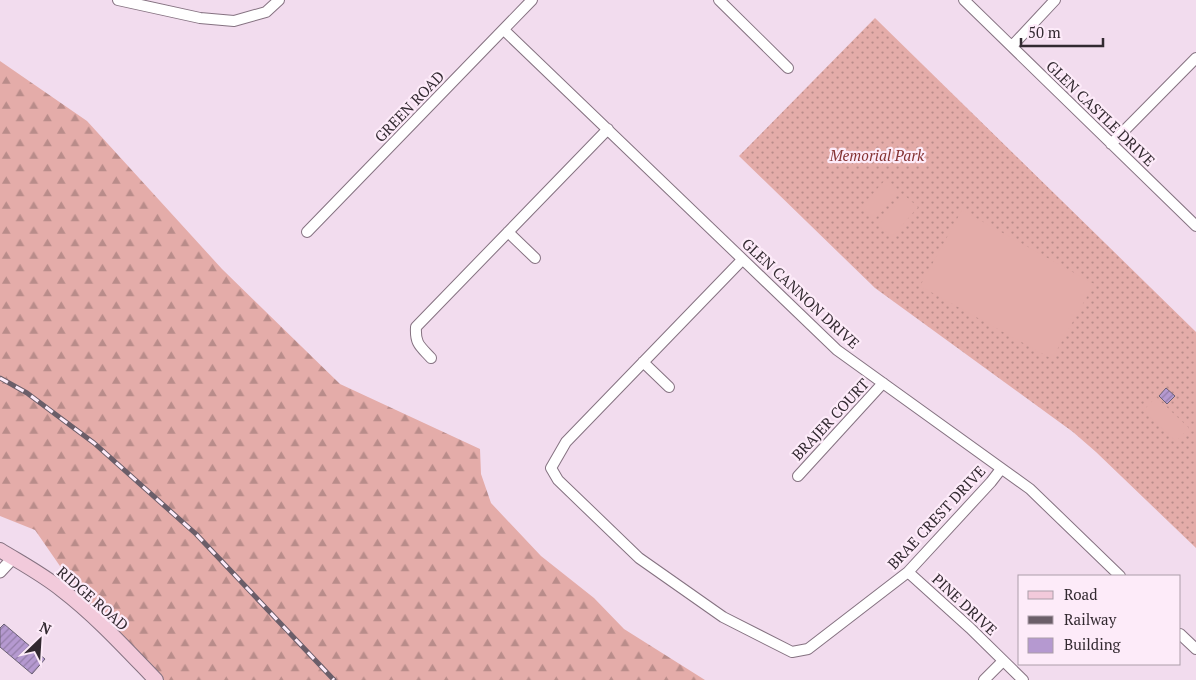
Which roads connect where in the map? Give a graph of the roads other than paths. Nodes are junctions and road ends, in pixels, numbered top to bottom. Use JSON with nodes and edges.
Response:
{"nodes":[{"id":1,"x":118,"y":0,"type":"edge"},
{"id":2,"x":279,"y":0,"type":"edge"},
{"id":3,"x":532,"y":0,"type":"edge"},
{"id":4,"x":719,"y":0,"type":"edge"},
{"id":5,"x":964,"y":0,"type":"edge"},
{"id":6,"x":1056,"y":0,"type":"edge"},
{"id":7,"x":504,"y":30,"type":"junction"},
{"id":8,"x":1012,"y":46,"type":"junction"},
{"id":9,"x":1196,"y":58,"type":"edge"},
{"id":10,"x":788,"y":68,"type":"dead end"},
{"id":11,"x":608,"y":129,"type":"junction"},
{"id":12,"x":1111,"y":144,"type":"junction"},
{"id":13,"x":1196,"y":226,"type":"edge"},
{"id":14,"x":307,"y":232,"type":"dead end"},
{"id":15,"x":508,"y":232,"type":"junction"},
{"id":16,"x":536,"y":258,"type":"dead end"},
{"id":17,"x":742,"y":260,"type":"junction"},
{"id":18,"x":430,"y":358,"type":"dead end"},
{"id":19,"x":643,"y":362,"type":"junction"},
{"id":20,"x":883,"y":383,"type":"junction"},
{"id":21,"x":669,"y":387,"type":"dead end"},
{"id":22,"x":1001,"y":469,"type":"junction"},
{"id":23,"x":798,"y":476,"type":"dead end"},
{"id":24,"x":0,"y":550,"type":"edge"},
{"id":25,"x":13,"y":558,"type":"junction"},
{"id":26,"x":0,"y":572,"type":"edge"},
{"id":27,"x":908,"y":572,"type":"junction"},
{"id":28,"x":1119,"y":575,"type":"edge"},
{"id":29,"x":1181,"y":635,"type":"edge"},
{"id":30,"x":1196,"y":649,"type":"edge"},
{"id":31,"x":1003,"y":661,"type":"junction"},
{"id":32,"x":156,"y":680,"type":"edge"},
{"id":33,"x":984,"y":680,"type":"edge"},
{"id":34,"x":1023,"y":680,"type":"edge"}],
"edges":[{"from":1,"to":2,"type":"street"},
{"from":3,"to":7,"type":"street","name":"GREEN ROAD"},
{"from":4,"to":10,"type":"street"},
{"from":5,"to":8,"type":"street","name":"GLEN CASTLE DRIVE"},
{"from":6,"to":8,"type":"street"},
{"from":7,"to":11,"type":"street","name":"GLEN CANNON DRIVE"},
{"from":7,"to":14,"type":"street","name":"GREEN ROAD"},
{"from":8,"to":12,"type":"street","name":"GLEN CASTLE DRIVE"},
{"from":9,"to":12,"type":"street"},
{"from":11,"to":15,"type":"street"},
{"from":11,"to":17,"type":"street","name":"GLEN CANNON DRIVE"},
{"from":12,"to":13,"type":"street","name":"GLEN CASTLE DRIVE"},
{"from":15,"to":16,"type":"street"},
{"from":15,"to":18,"type":"street"},
{"from":17,"to":19,"type":"street","name":"BRAE CREST DRIVE"},
{"from":17,"to":20,"type":"street","name":"GLEN CANNON DRIVE"},
{"from":19,"to":21,"type":"street"},
{"from":19,"to":27,"type":"street","name":"BRAE CREST DRIVE"},
{"from":20,"to":22,"type":"street","name":"GLEN CANNON DRIVE"},
{"from":20,"to":23,"type":"street","name":"BRAJER COURT"},
{"from":22,"to":27,"type":"street","name":"BRAE CREST DRIVE"},
{"from":22,"to":28,"type":"street","name":"GLEN CANNON DRIVE"},
{"from":24,"to":25,"type":"main road","name":"RIDGE ROAD"},
{"from":25,"to":26,"type":"street"},
{"from":25,"to":32,"type":"main road","name":"RIDGE ROAD"},
{"from":27,"to":31,"type":"street","name":"PINE DRIVE"},
{"from":29,"to":30,"type":"street"},
{"from":31,"to":33,"type":"street"},
{"from":31,"to":34,"type":"street","name":"PINE DRIVE"}]}
